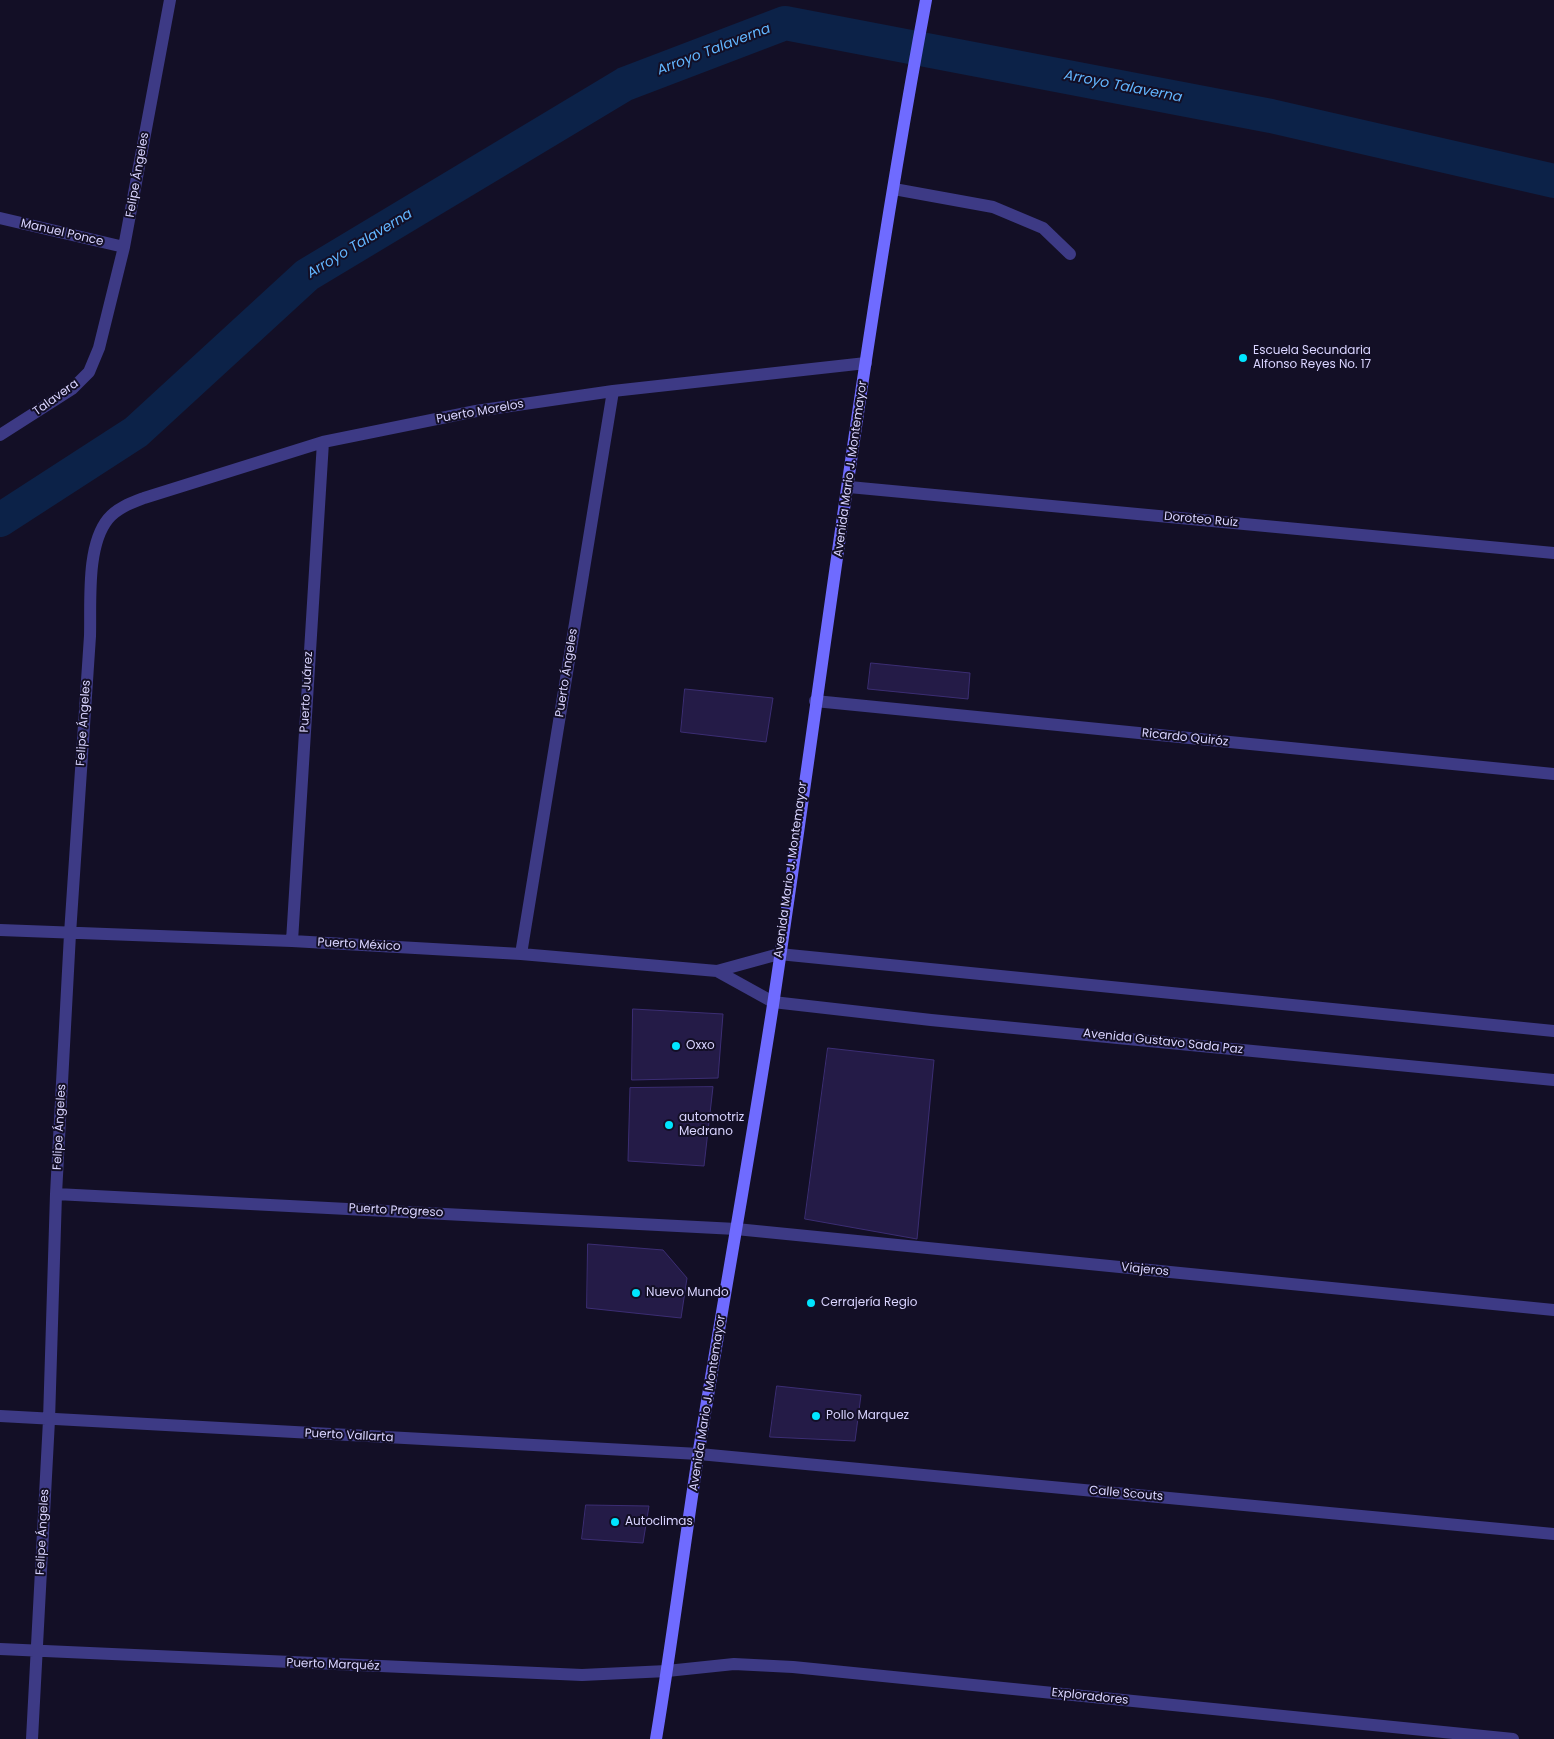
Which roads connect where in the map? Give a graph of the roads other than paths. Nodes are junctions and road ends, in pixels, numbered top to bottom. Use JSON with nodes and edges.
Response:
{"nodes":[{"id":1,"x":170,"y":0,"type":"edge"},
{"id":2,"x":926,"y":0,"type":"edge"},
{"id":3,"x":894,"y":189,"type":"junction"},
{"id":4,"x":0,"y":218,"type":"edge"},
{"id":5,"x":124,"y":247,"type":"junction"},
{"id":6,"x":1070,"y":254,"type":"dead end"},
{"id":7,"x":99,"y":348,"type":"joint"},
{"id":8,"x":866,"y":363,"type":"junction"},
{"id":9,"x":613,"y":392,"type":"junction"},
{"id":10,"x":0,"y":436,"type":"edge"},
{"id":11,"x":323,"y":442,"type":"junction"},
{"id":12,"x":849,"y":488,"type":"junction"},
{"id":13,"x":108,"y":519,"type":"joint"},
{"id":14,"x":1554,"y":553,"type":"edge"},
{"id":15,"x":815,"y":701,"type":"junction"},
{"id":16,"x":1554,"y":774,"type":"edge"},
{"id":17,"x":0,"y":930,"type":"edge"},
{"id":18,"x":70,"y":934,"type":"junction"},
{"id":19,"x":292,"y":941,"type":"junction"},
{"id":20,"x":521,"y":954,"type":"junction"},
{"id":21,"x":779,"y":954,"type":"junction"},
{"id":22,"x":717,"y":971,"type":"junction"},
{"id":23,"x":773,"y":1002,"type":"junction"},
{"id":24,"x":1554,"y":1031,"type":"edge"},
{"id":25,"x":1554,"y":1080,"type":"edge"},
{"id":26,"x":56,"y":1194,"type":"junction"},
{"id":27,"x":736,"y":1229,"type":"junction"},
{"id":28,"x":1554,"y":1310,"type":"edge"},
{"id":29,"x":0,"y":1416,"type":"edge"},
{"id":30,"x":49,"y":1420,"type":"junction"},
{"id":31,"x":699,"y":1454,"type":"junction"},
{"id":32,"x":1554,"y":1534,"type":"edge"},
{"id":33,"x":0,"y":1649,"type":"edge"},
{"id":34,"x":37,"y":1652,"type":"junction"},
{"id":35,"x":667,"y":1671,"type":"junction"},
{"id":36,"x":32,"y":1739,"type":"edge"},
{"id":37,"x":656,"y":1739,"type":"edge"},
{"id":38,"x":1513,"y":1739,"type":"edge"}],
"edges":[{"from":1,"to":5,"type":"street","name":"Felipe Ángeles"},
{"from":2,"to":3,"type":"main road","name":"Avenida Mario J. Montemayor"},
{"from":3,"to":6,"type":"street"},
{"from":3,"to":8,"type":"main road","name":"Avenida Mario J. Montemayor"},
{"from":4,"to":5,"type":"street","name":"Manuel Ponce"},
{"from":5,"to":7,"type":"street","name":"Felipe Ángeles"},
{"from":7,"to":10,"type":"street","name":"Talavera"},
{"from":8,"to":9,"type":"street","name":"Puerto Morelos"},
{"from":8,"to":12,"type":"main road","name":"Avenida Mario J. Montemayor"},
{"from":9,"to":11,"type":"street","name":"Puerto Morelos"},
{"from":9,"to":20,"type":"street","name":"Puerto Ángeles"},
{"from":11,"to":13,"type":"street","name":"Puerto Morelos"},
{"from":11,"to":19,"type":"street","name":"Puerto Juárez"},
{"from":12,"to":14,"type":"street","name":"Doroteo Ruíz"},
{"from":12,"to":15,"type":"main road","name":"Avenida Mario J. Montemayor"},
{"from":13,"to":18,"type":"street","name":"Felipe Ángeles"},
{"from":15,"to":16,"type":"street","name":"Ricardo Quiróz"},
{"from":15,"to":21,"type":"main road","name":"Avenida Mario J. Montemayor"},
{"from":17,"to":18,"type":"street","name":"Puerto México"},
{"from":18,"to":19,"type":"street","name":"Puerto México"},
{"from":18,"to":26,"type":"street","name":"Felipe Ángeles"},
{"from":19,"to":20,"type":"street","name":"Puerto México"},
{"from":20,"to":22,"type":"street","name":"Puerto México"},
{"from":21,"to":22,"type":"street","name":"Puerto México"},
{"from":21,"to":23,"type":"main road","name":"Avenida Mario J. Montemayor"},
{"from":21,"to":24,"type":"street"},
{"from":22,"to":23,"type":"street","name":"Puerto México"},
{"from":23,"to":25,"type":"street","name":"Avenida Gustavo Sada Paz"},
{"from":23,"to":27,"type":"main road","name":"Avenida Mario J. Montemayor"},
{"from":26,"to":27,"type":"street","name":"Puerto Progreso"},
{"from":26,"to":30,"type":"street","name":"Felipe Ángeles"},
{"from":27,"to":28,"type":"street","name":"Viajeros"},
{"from":27,"to":31,"type":"main road","name":"Avenida Mario J. Montemayor"},
{"from":29,"to":30,"type":"street","name":"Puerto Vallarta"},
{"from":30,"to":31,"type":"street","name":"Puerto Vallarta"},
{"from":30,"to":34,"type":"street","name":"Felipe Ángeles"},
{"from":31,"to":32,"type":"street","name":"Calle Scouts"},
{"from":31,"to":35,"type":"main road","name":"Avenida Mario J. Montemayor"},
{"from":33,"to":34,"type":"street","name":"Puerto Marquéz"},
{"from":34,"to":35,"type":"street","name":"Puerto Marquéz"},
{"from":34,"to":36,"type":"street","name":"Felipe Ángeles"},
{"from":35,"to":37,"type":"main road","name":"Avenida Mario J. Montemayor"},
{"from":35,"to":38,"type":"street","name":"Exploradores"}]}
